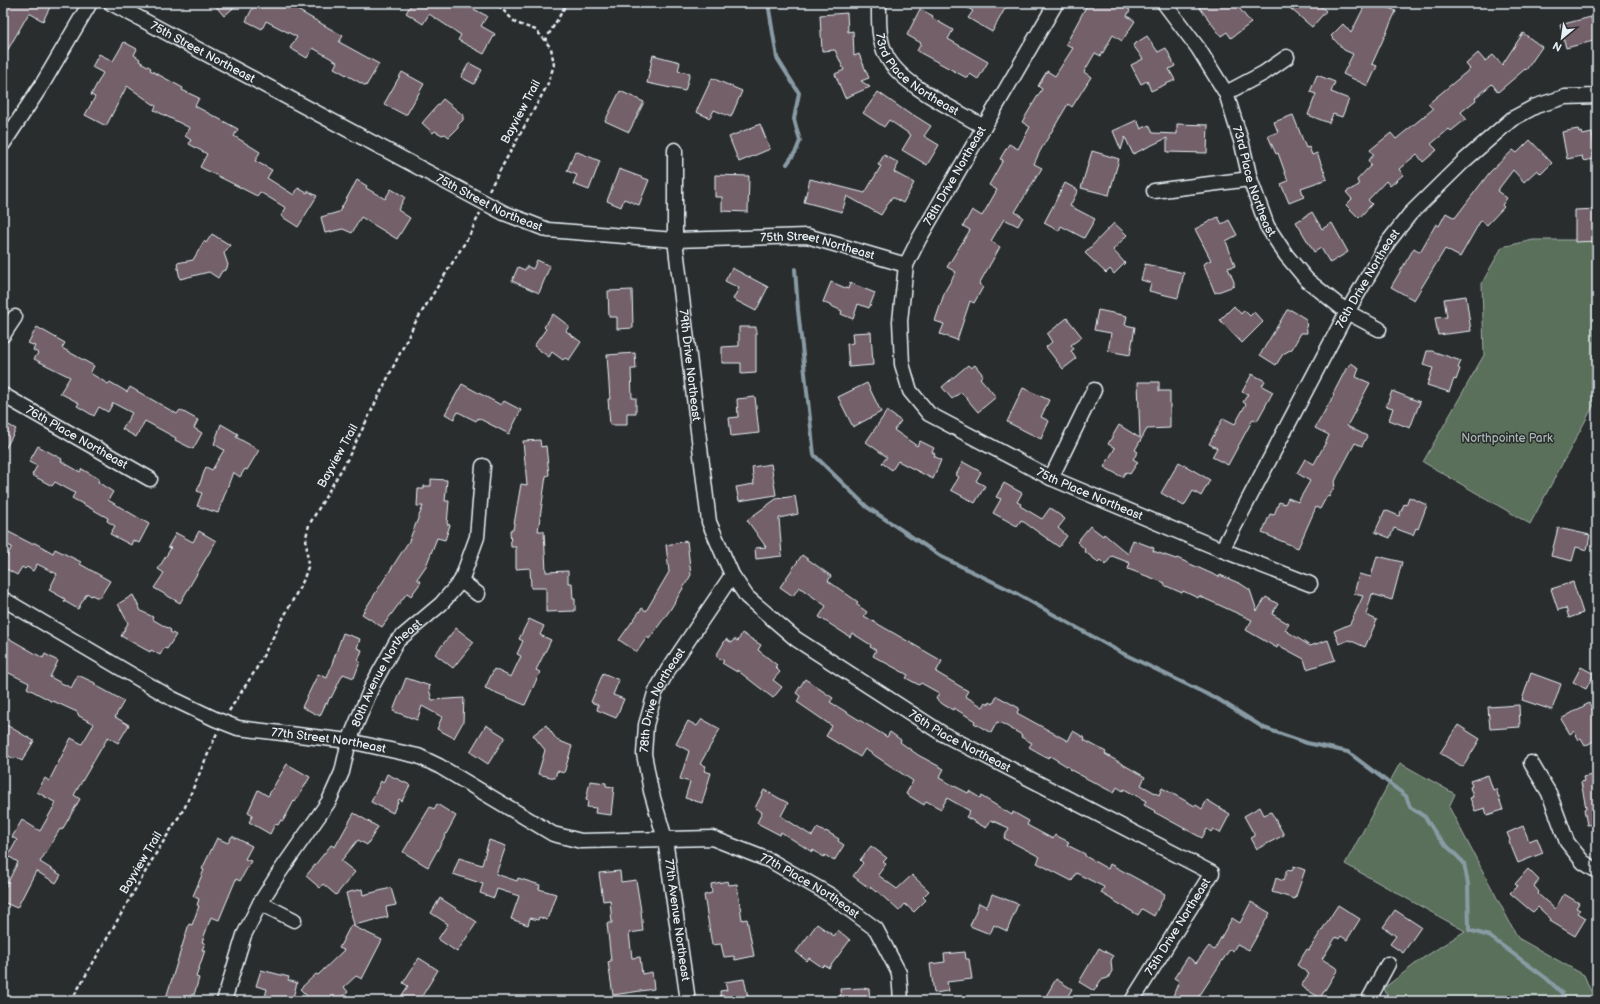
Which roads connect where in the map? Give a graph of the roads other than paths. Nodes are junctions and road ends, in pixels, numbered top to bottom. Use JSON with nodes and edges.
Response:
{"nodes":[{"id":1,"x":90,"y":3,"type":"edge"},
{"id":2,"x":112,"y":3,"type":"edge"},
{"id":3,"x":880,"y":3,"type":"edge"},
{"id":4,"x":1056,"y":3,"type":"edge"},
{"id":5,"x":1164,"y":3,"type":"edge"},
{"id":6,"x":1287,"y":57,"type":"dead end"},
{"id":7,"x":1226,"y":93,"type":"junction"},
{"id":8,"x":1597,"y":96,"type":"edge"},
{"id":9,"x":984,"y":127,"type":"junction"},
{"id":10,"x":3,"y":144,"type":"edge"},
{"id":11,"x":675,"y":150,"type":"dead end"},
{"id":12,"x":1250,"y":179,"type":"junction"},
{"id":13,"x":1154,"y":191,"type":"dead end"},
{"id":14,"x":675,"y":240,"type":"junction"},
{"id":15,"x":906,"y":265,"type":"junction"},
{"id":16,"x":1347,"y":312,"type":"junction"},
{"id":17,"x":15,"y":317,"type":"dead end"},
{"id":18,"x":1379,"y":329,"type":"dead end"},
{"id":19,"x":3,"y":335,"type":"edge"},
{"id":20,"x":902,"y":364,"type":"joint"},
{"id":21,"x":1094,"y":390,"type":"dead end"},
{"id":22,"x":3,"y":395,"type":"edge"},
{"id":23,"x":483,"y":466,"type":"dead end"},
{"id":24,"x":1050,"y":478,"type":"junction"},
{"id":25,"x":150,"y":479,"type":"dead end"},
{"id":26,"x":1222,"y":550,"type":"junction"},
{"id":27,"x":732,"y":575,"type":"junction"},
{"id":28,"x":461,"y":581,"type":"junction"},
{"id":29,"x":1310,"y":584,"type":"dead end"},
{"id":30,"x":478,"y":594,"type":"dead end"},
{"id":31,"x":3,"y":599,"type":"edge"},
{"id":32,"x":350,"y":741,"type":"junction"},
{"id":33,"x":1531,"y":763,"type":"dead end"},
{"id":34,"x":665,"y":839,"type":"junction"},
{"id":35,"x":1597,"y":871,"type":"edge"},
{"id":36,"x":1212,"y":873,"type":"joint"},
{"id":37,"x":260,"y":902,"type":"junction"},
{"id":38,"x":294,"y":920,"type":"dead end"},
{"id":39,"x":1388,"y":964,"type":"dead end"},
{"id":40,"x":224,"y":1001,"type":"edge"},
{"id":41,"x":688,"y":1001,"type":"edge"},
{"id":42,"x":901,"y":1001,"type":"edge"},
{"id":43,"x":1132,"y":1001,"type":"edge"},
{"id":44,"x":1368,"y":1001,"type":"edge"}],
"edges":[{"from":1,"to":10,"type":"street"},
{"from":2,"to":14,"type":"street","name":"75th Street Northeast"},
{"from":3,"to":9,"type":"street","name":"73rd Place Northeast"},
{"from":4,"to":9,"type":"street","name":"78th Drive Northeast"},
{"from":5,"to":7,"type":"street","name":"73rd Place Northeast"},
{"from":6,"to":7,"type":"street"},
{"from":7,"to":12,"type":"street","name":"73rd Place Northeast"},
{"from":8,"to":16,"type":"street","name":"76th Drive Northeast"},
{"from":9,"to":15,"type":"street","name":"78th Drive Northeast"},
{"from":11,"to":14,"type":"street","name":"79th Drive Northeast"},
{"from":12,"to":13,"type":"street"},
{"from":12,"to":16,"type":"street","name":"73rd Place Northeast"},
{"from":14,"to":15,"type":"street","name":"75th Street Northeast"},
{"from":14,"to":27,"type":"street","name":"79th Drive Northeast"},
{"from":15,"to":20,"type":"street","name":"78th Drive Northeast"},
{"from":16,"to":18,"type":"street","name":"73rd Place Northeast"},
{"from":16,"to":26,"type":"street","name":"76th Drive Northeast"},
{"from":17,"to":19,"type":"street"},
{"from":20,"to":24,"type":"street","name":"75th Place Northeast"},
{"from":21,"to":24,"type":"street"},
{"from":22,"to":25,"type":"street","name":"76th Place Northeast"},
{"from":23,"to":28,"type":"street","name":"80th Avenue Northeast"},
{"from":24,"to":26,"type":"street","name":"75th Place Northeast"},
{"from":26,"to":29,"type":"street","name":"75th Place Northeast"},
{"from":27,"to":34,"type":"street","name":"78th Drive Northeast"},
{"from":27,"to":36,"type":"street","name":"76th Place Northeast"},
{"from":28,"to":30,"type":"street"},
{"from":28,"to":32,"type":"street","name":"80th Avenue Northeast"},
{"from":31,"to":32,"type":"street","name":"77th Street Northeast"},
{"from":32,"to":34,"type":"street","name":"77th Street Northeast"},
{"from":32,"to":37,"type":"street","name":"80th Avenue Northeast"},
{"from":33,"to":35,"type":"street"},
{"from":34,"to":41,"type":"street","name":"77th Avenue Northeast"},
{"from":34,"to":42,"type":"street","name":"77th Place Northeast"},
{"from":36,"to":43,"type":"street","name":"75th Drive Northeast"},
{"from":37,"to":38,"type":"street"},
{"from":37,"to":40,"type":"street","name":"80th Avenue Northeast"},
{"from":39,"to":44,"type":"street"}]}
